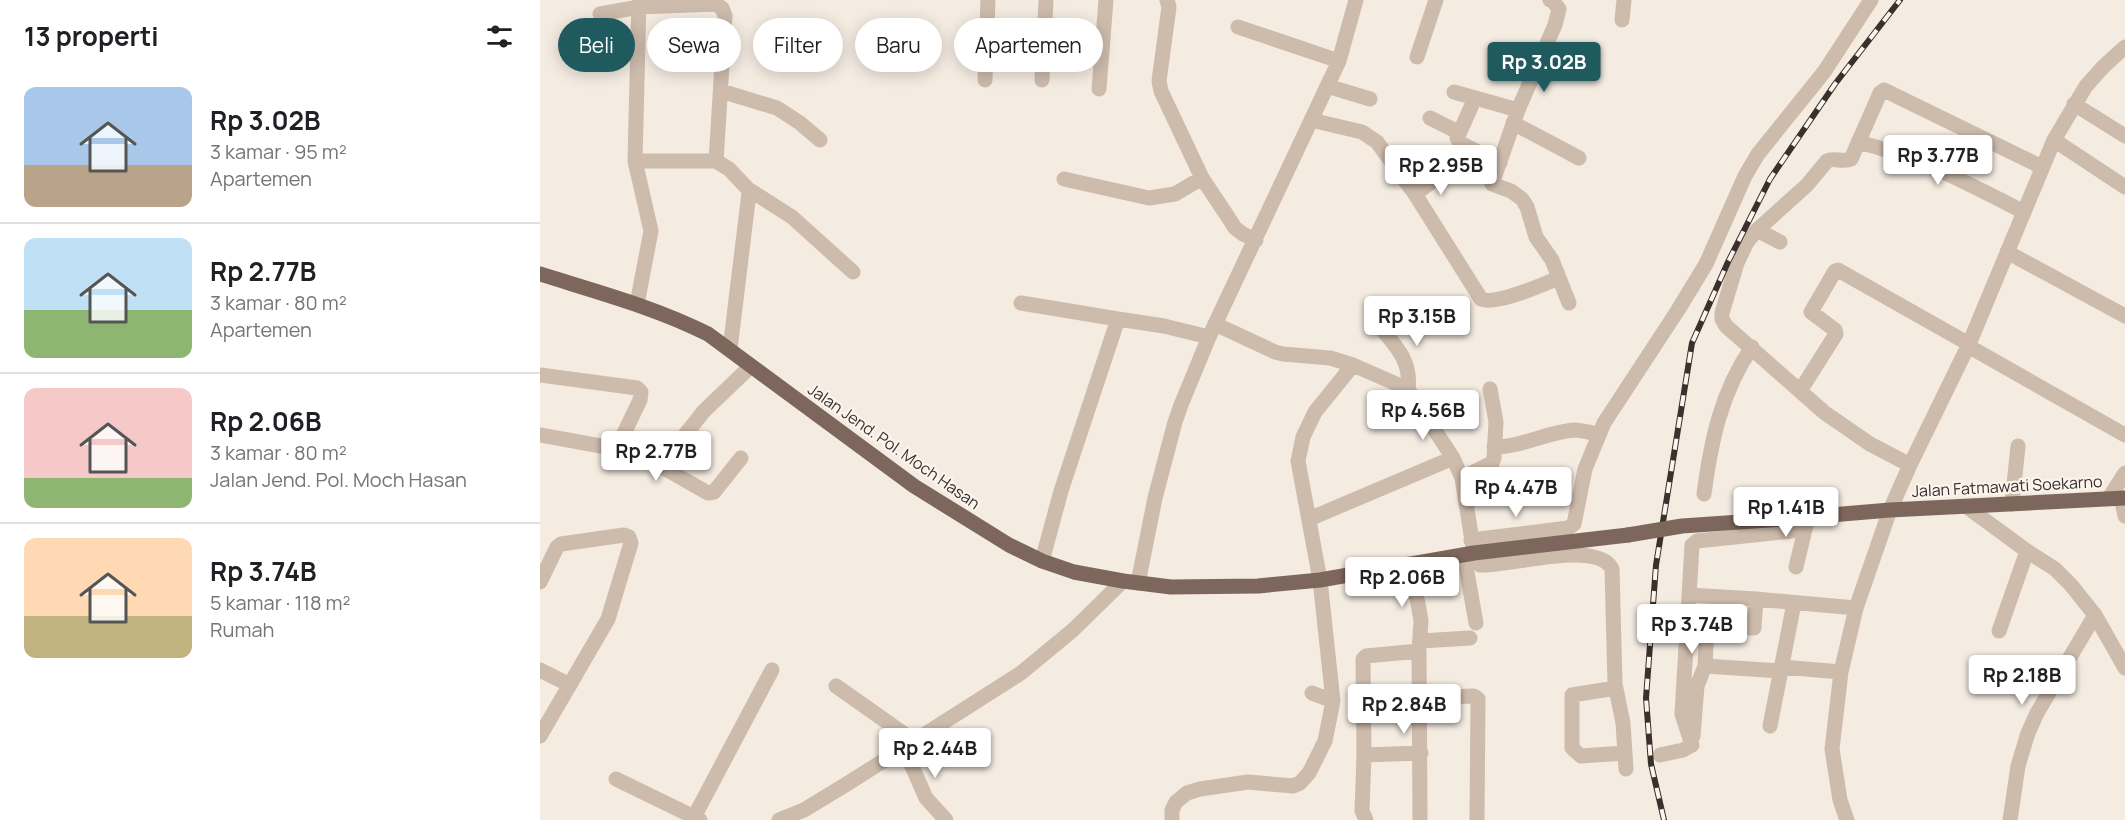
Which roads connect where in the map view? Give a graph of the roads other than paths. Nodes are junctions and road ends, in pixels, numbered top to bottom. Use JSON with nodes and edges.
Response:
{"nodes":[{"id":1,"x":988,"y":0,"type":"edge"},
{"id":2,"x":1046,"y":0,"type":"edge"},
{"id":3,"x":1106,"y":0,"type":"edge"},
{"id":4,"x":1167,"y":0,"type":"edge"},
{"id":5,"x":1356,"y":0,"type":"edge"},
{"id":6,"x":1436,"y":0,"type":"edge"},
{"id":7,"x":1550,"y":0,"type":"edge"},
{"id":8,"x":1624,"y":0,"type":"edge"},
{"id":9,"x":1871,"y":0,"type":"edge"},
{"id":10,"x":639,"y":3,"type":"edge"},
{"id":11,"x":600,"y":14,"type":"dead end"},
{"id":12,"x":1622,"y":20,"type":"dead end"},
{"id":13,"x":1238,"y":27,"type":"dead end"},
{"id":14,"x":2125,"y":47,"type":"edge"},
{"id":15,"x":1417,"y":57,"type":"dead end"},
{"id":16,"x":1339,"y":61,"type":"junction"},
{"id":17,"x":985,"y":80,"type":"dead end"},
{"id":18,"x":1042,"y":80,"type":"dead end"},
{"id":19,"x":1327,"y":86,"type":"junction"},
{"id":20,"x":1099,"y":89,"type":"dead end"},
{"id":21,"x":721,"y":91,"type":"junction"},
{"id":22,"x":1454,"y":92,"type":"dead end"},
{"id":23,"x":1475,"y":98,"type":"junction"},
{"id":24,"x":1370,"y":99,"type":"dead end"},
{"id":25,"x":2074,"y":104,"type":"junction"},
{"id":26,"x":1516,"y":116,"type":"junction"},
{"id":27,"x":1430,"y":118,"type":"dead end"},
{"id":28,"x":1311,"y":120,"type":"junction"},
{"id":29,"x":1459,"y":134,"type":"junction"},
{"id":30,"x":2125,"y":136,"type":"edge"},
{"id":31,"x":820,"y":140,"type":"dead end"},
{"id":32,"x":2054,"y":140,"type":"junction"},
{"id":33,"x":1858,"y":142,"type":"junction"},
{"id":34,"x":1578,"y":158,"type":"dead end"},
{"id":35,"x":635,"y":161,"type":"junction"},
{"id":36,"x":716,"y":161,"type":"junction"},
{"id":37,"x":1500,"y":163,"type":"junction"},
{"id":38,"x":2042,"y":167,"type":"junction"},
{"id":39,"x":1448,"y":171,"type":"dead end"},
{"id":40,"x":1203,"y":178,"type":"junction"},
{"id":41,"x":1064,"y":179,"type":"dead end"},
{"id":42,"x":2125,"y":187,"type":"edge"},
{"id":43,"x":748,"y":189,"type":"junction"},
{"id":44,"x":1415,"y":194,"type":"junction"},
{"id":45,"x":2024,"y":212,"type":"junction"},
{"id":46,"x":1757,"y":230,"type":"junction"},
{"id":47,"x":1256,"y":240,"type":"junction"},
{"id":48,"x":1780,"y":242,"type":"dead end"},
{"id":49,"x":2007,"y":252,"type":"junction"},
{"id":50,"x":854,"y":272,"type":"dead end"},
{"id":51,"x":540,"y":274,"type":"edge"},
{"id":52,"x":1559,"y":278,"type":"junction"},
{"id":53,"x":1021,"y":303,"type":"dead end"},
{"id":54,"x":1569,"y":303,"type":"dead end"},
{"id":55,"x":637,"y":304,"type":"junction"},
{"id":56,"x":2125,"y":316,"type":"edge"},
{"id":57,"x":1118,"y":319,"type":"junction"},
{"id":58,"x":1375,"y":321,"type":"dead end"},
{"id":59,"x":1212,"y":330,"type":"junction"},
{"id":60,"x":1968,"y":345,"type":"junction"},
{"id":61,"x":1752,"y":347,"type":"junction"},
{"id":62,"x":730,"y":349,"type":"junction"},
{"id":63,"x":1353,"y":365,"type":"junction"},
{"id":64,"x":751,"y":366,"type":"junction"},
{"id":65,"x":540,"y":375,"type":"edge"},
{"id":66,"x":1408,"y":389,"type":"junction"},
{"id":67,"x":1490,"y":389,"type":"dead end"},
{"id":68,"x":1800,"y":392,"type":"junction"},
{"id":69,"x":1599,"y":434,"type":"junction"},
{"id":70,"x":540,"y":435,"type":"edge"},
{"id":71,"x":2125,"y":435,"type":"edge"},
{"id":72,"x":2018,"y":446,"type":"dead end"},
{"id":73,"x":1494,"y":447,"type":"junction"},
{"id":74,"x":617,"y":448,"type":"junction"},
{"id":75,"x":741,"y":458,"type":"dead end"},
{"id":76,"x":1453,"y":458,"type":"junction"},
{"id":77,"x":1910,"y":465,"type":"junction"},
{"id":78,"x":660,"y":466,"type":"junction"},
{"id":79,"x":2125,"y":473,"type":"edge"},
{"id":80,"x":1462,"y":478,"type":"junction"},
{"id":81,"x":1704,"y":494,"type":"dead end"},
{"id":82,"x":2118,"y":498,"type":"edge"},
{"id":83,"x":2012,"y":504,"type":"junction"},
{"id":84,"x":1967,"y":507,"type":"junction"},
{"id":85,"x":1890,"y":510,"type":"junction"},
{"id":86,"x":2125,"y":516,"type":"edge"},
{"id":87,"x":1309,"y":519,"type":"junction"},
{"id":88,"x":1796,"y":520,"type":"junction"},
{"id":89,"x":1469,"y":549,"type":"junction"},
{"id":90,"x":2027,"y":551,"type":"junction"},
{"id":91,"x":1042,"y":561,"type":"junction"},
{"id":92,"x":1408,"y":564,"type":"junction"},
{"id":93,"x":1797,"y":567,"type":"dead end"},
{"id":94,"x":1320,"y":580,"type":"junction"},
{"id":95,"x":540,"y":582,"type":"edge"},
{"id":96,"x":1131,"y":582,"type":"junction"},
{"id":97,"x":1689,"y":595,"type":"junction"},
{"id":98,"x":1756,"y":599,"type":"junction"},
{"id":99,"x":1794,"y":603,"type":"junction"},
{"id":100,"x":1856,"y":608,"type":"junction"},
{"id":101,"x":2095,"y":615,"type":"junction"},
{"id":102,"x":1476,"y":622,"type":"dead end"},
{"id":103,"x":1688,"y":626,"type":"junction"},
{"id":104,"x":1707,"y":627,"type":"junction"},
{"id":105,"x":1999,"y":631,"type":"dead end"},
{"id":106,"x":1470,"y":638,"type":"dead end"},
{"id":107,"x":1419,"y":646,"type":"junction"},
{"id":108,"x":1705,"y":666,"type":"junction"},
{"id":109,"x":2125,"y":668,"type":"edge"},
{"id":110,"x":772,"y":669,"type":"dead end"},
{"id":111,"x":1781,"y":669,"type":"junction"},
{"id":112,"x":540,"y":670,"type":"edge"},
{"id":113,"x":1841,"y":672,"type":"junction"},
{"id":114,"x":570,"y":685,"type":"junction"},
{"id":115,"x":836,"y":686,"type":"dead end"},
{"id":116,"x":1616,"y":688,"type":"junction"},
{"id":117,"x":1312,"y":693,"type":"dead end"},
{"id":118,"x":1420,"y":698,"type":"junction"},
{"id":119,"x":1333,"y":702,"type":"junction"},
{"id":120,"x":1770,"y":726,"type":"dead end"},
{"id":121,"x":540,"y":736,"type":"edge"},
{"id":122,"x":909,"y":744,"type":"junction"},
{"id":123,"x":1692,"y":745,"type":"junction"},
{"id":124,"x":1420,"y":753,"type":"junction"},
{"id":125,"x":1625,"y":753,"type":"junction"},
{"id":126,"x":1364,"y":755,"type":"junction"},
{"id":127,"x":1660,"y":755,"type":"dead end"},
{"id":128,"x":1626,"y":770,"type":"dead end"},
{"id":129,"x":616,"y":779,"type":"dead end"},
{"id":130,"x":1844,"y":811,"type":"edge"},
{"id":131,"x":1364,"y":815,"type":"edge"},
{"id":132,"x":697,"y":818,"type":"edge"},
{"id":133,"x":779,"y":820,"type":"edge"},
{"id":134,"x":946,"y":820,"type":"edge"},
{"id":135,"x":1172,"y":820,"type":"edge"},
{"id":136,"x":1420,"y":820,"type":"edge"},
{"id":137,"x":1477,"y":820,"type":"edge"},
{"id":138,"x":2010,"y":820,"type":"edge"}],
"edges":[{"from":1,"to":17,"type":"street"},
{"from":2,"to":18,"type":"street"},
{"from":3,"to":20,"type":"street"},
{"from":4,"to":40,"type":"street"},
{"from":5,"to":16,"type":"street"},
{"from":6,"to":15,"type":"street"},
{"from":7,"to":26,"type":"street"},
{"from":8,"to":12,"type":"street"},
{"from":9,"to":69,"type":"street"},
{"from":10,"to":11,"type":"street"},
{"from":10,"to":21,"type":"street"},
{"from":10,"to":35,"type":"street"},
{"from":13,"to":16,"type":"street"},
{"from":14,"to":25,"type":"street"},
{"from":16,"to":19,"type":"street"},
{"from":19,"to":24,"type":"street"},
{"from":19,"to":28,"type":"street"},
{"from":21,"to":31,"type":"street"},
{"from":21,"to":36,"type":"street"},
{"from":22,"to":23,"type":"street"},
{"from":23,"to":26,"type":"street"},
{"from":23,"to":29,"type":"street"},
{"from":25,"to":30,"type":"street"},
{"from":25,"to":32,"type":"street"},
{"from":26,"to":34,"type":"street"},
{"from":26,"to":37,"type":"street"},
{"from":27,"to":29,"type":"street"},
{"from":28,"to":44,"type":"street"},
{"from":28,"to":47,"type":"street"},
{"from":29,"to":37,"type":"street"},
{"from":32,"to":38,"type":"street"},
{"from":32,"to":42,"type":"street"},
{"from":33,"to":38,"type":"street"},
{"from":33,"to":45,"type":"street"},
{"from":33,"to":46,"type":"street"},
{"from":35,"to":36,"type":"street"},
{"from":35,"to":55,"type":"street"},
{"from":36,"to":43,"type":"street"},
{"from":37,"to":52,"type":"street"},
{"from":38,"to":45,"type":"street"},
{"from":39,"to":44,"type":"street"},
{"from":40,"to":41,"type":"street"},
{"from":40,"to":47,"type":"street"},
{"from":43,"to":50,"type":"street"},
{"from":43,"to":62,"type":"street"},
{"from":44,"to":52,"type":"street"},
{"from":45,"to":49,"type":"street"},
{"from":46,"to":48,"type":"street"},
{"from":46,"to":61,"type":"street"},
{"from":47,"to":59,"type":"street"},
{"from":49,"to":56,"type":"street"},
{"from":49,"to":60,"type":"street"},
{"from":51,"to":55,"type":"main road","name":"Jalan Jend. Pol. Moch Hasan"},
{"from":52,"to":54,"type":"street"},
{"from":53,"to":57,"type":"street"},
{"from":55,"to":62,"type":"main road","name":"Jalan Jend. Pol. Moch Hasan"},
{"from":57,"to":59,"type":"street"},
{"from":57,"to":91,"type":"street"},
{"from":58,"to":66,"type":"street"},
{"from":59,"to":63,"type":"street"},
{"from":59,"to":96,"type":"street"},
{"from":60,"to":68,"type":"street"},
{"from":60,"to":71,"type":"street"},
{"from":60,"to":77,"type":"street"},
{"from":61,"to":68,"type":"street"},
{"from":61,"to":81,"type":"street"},
{"from":62,"to":64,"type":"main road","name":"Jalan Jend. Pol. Moch Hasan"},
{"from":63,"to":66,"type":"street"},
{"from":63,"to":87,"type":"street"},
{"from":64,"to":78,"type":"street"},
{"from":64,"to":91,"type":"main road","name":"Jalan Jend. Pol. Moch Hasan"},
{"from":65,"to":74,"type":"street"},
{"from":66,"to":76,"type":"street"},
{"from":67,"to":73,"type":"street"},
{"from":68,"to":77,"type":"street"},
{"from":69,"to":73,"type":"street"},
{"from":69,"to":89,"type":"street"},
{"from":70,"to":74,"type":"street"},
{"from":72,"to":83,"type":"street"},
{"from":73,"to":80,"type":"street"},
{"from":74,"to":78,"type":"street"},
{"from":75,"to":78,"type":"street"},
{"from":76,"to":80,"type":"street"},
{"from":76,"to":87,"type":"street"},
{"from":77,"to":85,"type":"street"},
{"from":79,"to":82,"type":"street"},
{"from":80,"to":89,"type":"street"},
{"from":82,"to":83,"type":"main road","name":"Jalan Fatmawati Soekarno"},
{"from":82,"to":86,"type":"street"},
{"from":83,"to":84,"type":"main road","name":"Jalan Fatmawati Soekarno"},
{"from":84,"to":85,"type":"main road","name":"Jalan Fatmawati Soekarno"},
{"from":84,"to":90,"type":"street"},
{"from":85,"to":88,"type":"main road","name":"Jalan Jend. Pol. Moch Hasan"},
{"from":85,"to":100,"type":"street"},
{"from":87,"to":94,"type":"street"},
{"from":88,"to":89,"type":"main road","name":"Jalan Jend. Pol. Moch Hasan","bridge":true},
{"from":88,"to":93,"type":"street"},
{"from":88,"to":97,"type":"street"},
{"from":89,"to":92,"type":"main road","name":"Jalan Jend. Pol. Moch Hasan"},
{"from":89,"to":102,"type":"street"},
{"from":89,"to":116,"type":"street"},
{"from":90,"to":101,"type":"street"},
{"from":90,"to":105,"type":"street"},
{"from":91,"to":96,"type":"main road","name":"Jalan Jend. Pol. Moch Hasan"},
{"from":92,"to":94,"type":"main road","name":"Jalan Jend. Pol. Moch Hasan"},
{"from":92,"to":107,"type":"street"},
{"from":94,"to":96,"type":"main road","name":"Jalan Jend. Pol. Moch Hasan"},
{"from":94,"to":119,"type":"street"},
{"from":95,"to":114,"type":"street"},
{"from":96,"to":122,"type":"street"},
{"from":97,"to":98,"type":"street"},
{"from":97,"to":103,"type":"street"},
{"from":98,"to":99,"type":"street"},
{"from":98,"to":104,"type":"street"},
{"from":99,"to":100,"type":"street"},
{"from":99,"to":111,"type":"street"},
{"from":100,"to":113,"type":"street"},
{"from":101,"to":109,"type":"street"},
{"from":101,"to":138,"type":"street"},
{"from":103,"to":104,"type":"street"},
{"from":103,"to":123,"type":"street"},
{"from":104,"to":108,"type":"street"},
{"from":106,"to":107,"type":"street"},
{"from":107,"to":118,"type":"street"},
{"from":107,"to":126,"type":"street"},
{"from":108,"to":111,"type":"street"},
{"from":108,"to":123,"type":"street"},
{"from":110,"to":132,"type":"street"},
{"from":111,"to":113,"type":"street"},
{"from":111,"to":120,"type":"street"},
{"from":112,"to":114,"type":"street"},
{"from":113,"to":130,"type":"street"},
{"from":114,"to":121,"type":"street"},
{"from":115,"to":122,"type":"street"},
{"from":116,"to":125,"type":"street"},
{"from":116,"to":125,"type":"street"},
{"from":117,"to":119,"type":"street"},
{"from":118,"to":124,"type":"street"},
{"from":118,"to":137,"type":"street"},
{"from":119,"to":135,"type":"street"},
{"from":122,"to":133,"type":"street"},
{"from":122,"to":134,"type":"street"},
{"from":123,"to":127,"type":"street"},
{"from":124,"to":126,"type":"street"},
{"from":124,"to":136,"type":"street"},
{"from":125,"to":128,"type":"street"},
{"from":126,"to":131,"type":"street"},
{"from":129,"to":132,"type":"street"}]}
